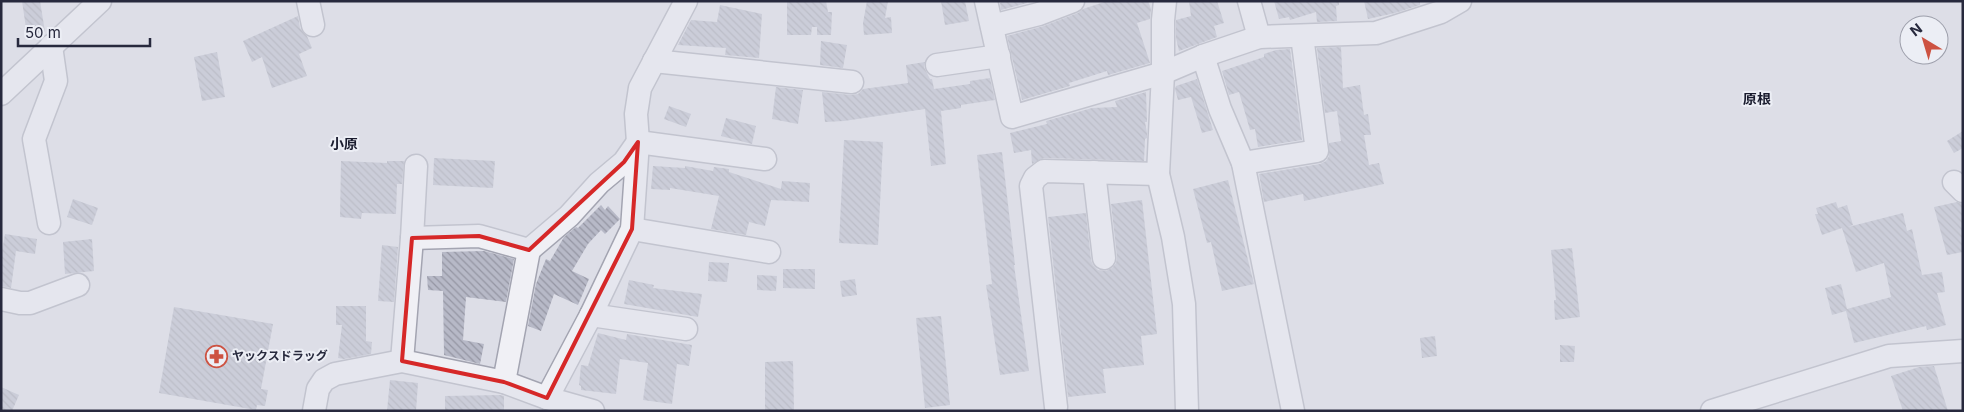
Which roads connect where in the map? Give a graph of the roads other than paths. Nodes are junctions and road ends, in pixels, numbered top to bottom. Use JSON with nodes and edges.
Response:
{"nodes":[{"id":1,"x":100,"y":1,"type":"edge"},
{"id":2,"x":308,"y":1,"type":"edge"},
{"id":3,"x":686,"y":1,"type":"edge"},
{"id":4,"x":986,"y":1,"type":"edge"},
{"id":5,"x":1073,"y":1,"type":"edge"},
{"id":6,"x":1165,"y":1,"type":"edge"},
{"id":7,"x":1249,"y":1,"type":"edge"},
{"id":8,"x":1460,"y":1,"type":"edge"},
{"id":9,"x":1037,"y":8,"type":"edge"},
{"id":10,"x":313,"y":25,"type":"dead end"},
{"id":11,"x":992,"y":26,"type":"junction"},
{"id":12,"x":1302,"y":36,"type":"junction"},
{"id":13,"x":1258,"y":37,"type":"junction"},
{"id":14,"x":51,"y":46,"type":"junction"},
{"id":15,"x":999,"y":56,"type":"junction"},
{"id":16,"x":1203,"y":56,"type":"junction"},
{"id":17,"x":654,"y":61,"type":"junction"},
{"id":18,"x":937,"y":65,"type":"dead end"},
{"id":19,"x":1163,"y":74,"type":"junction"},
{"id":20,"x":852,"y":82,"type":"dead end"},
{"id":21,"x":1,"y":94,"type":"edge"},
{"id":22,"x":638,"y":142,"type":"junction"},
{"id":23,"x":765,"y":159,"type":"dead end"},
{"id":24,"x":1243,"y":163,"type":"junction"},
{"id":25,"x":416,"y":166,"type":"dead end"},
{"id":26,"x":1094,"y":172,"type":"junction"},
{"id":27,"x":1158,"y":174,"type":"junction"},
{"id":28,"x":49,"y":223,"type":"dead end"},
{"id":29,"x":632,"y":229,"type":"junction"},
{"id":30,"x":412,"y":238,"type":"junction"},
{"id":31,"x":529,"y":250,"type":"junction"},
{"id":32,"x":769,"y":252,"type":"dead end"},
{"id":33,"x":1104,"y":258,"type":"dead end"},
{"id":34,"x":78,"y":285,"type":"dead end"},
{"id":35,"x":1,"y":299,"type":"edge"},
{"id":36,"x":591,"y":315,"type":"junction"},
{"id":37,"x":686,"y":329,"type":"dead end"},
{"id":38,"x":1963,"y":351,"type":"edge"},
{"id":39,"x":402,"y":362,"type":"junction"},
{"id":40,"x":504,"y":382,"type":"junction"},
{"id":41,"x":547,"y":398,"type":"junction"},
{"id":42,"x":1056,"y":407,"type":"dead end"},
{"id":43,"x":314,"y":411,"type":"edge"},
{"id":44,"x":593,"y":411,"type":"edge"},
{"id":45,"x":1187,"y":411,"type":"edge"},
{"id":46,"x":1293,"y":411,"type":"edge"},
{"id":47,"x":1712,"y":411,"type":"edge"}],
"edges":[{"from":1,"to":14,"type":"street"},
{"from":2,"to":10,"type":"street"},
{"from":3,"to":17,"type":"street"},
{"from":4,"to":11,"type":"street"},
{"from":5,"to":9,"type":"street"},
{"from":6,"to":19,"type":"street"},
{"from":7,"to":13,"type":"street"},
{"from":8,"to":12,"type":"street"},
{"from":9,"to":11,"type":"street"},
{"from":11,"to":15,"type":"street"},
{"from":12,"to":13,"type":"street"},
{"from":12,"to":24,"type":"street"},
{"from":13,"to":16,"type":"street"},
{"from":14,"to":21,"type":"street"},
{"from":14,"to":28,"type":"street"},
{"from":15,"to":18,"type":"street"},
{"from":15,"to":19,"type":"street"},
{"from":16,"to":19,"type":"street"},
{"from":16,"to":24,"type":"street"},
{"from":17,"to":20,"type":"street"},
{"from":17,"to":22,"type":"street"},
{"from":19,"to":27,"type":"street"},
{"from":22,"to":23,"type":"street"},
{"from":22,"to":29,"type":"street"},
{"from":22,"to":31,"type":"street"},
{"from":24,"to":46,"type":"street"},
{"from":25,"to":30,"type":"street"},
{"from":26,"to":27,"type":"street"},
{"from":26,"to":33,"type":"street"},
{"from":26,"to":42,"type":"street"},
{"from":27,"to":45,"type":"street"},
{"from":29,"to":32,"type":"street"},
{"from":29,"to":36,"type":"street"},
{"from":30,"to":31,"type":"street"},
{"from":30,"to":39,"type":"street"},
{"from":31,"to":40,"type":"street"},
{"from":34,"to":35,"type":"street"},
{"from":36,"to":37,"type":"street"},
{"from":36,"to":41,"type":"street"},
{"from":38,"to":47,"type":"street"},
{"from":39,"to":40,"type":"street"},
{"from":39,"to":43,"type":"street"},
{"from":40,"to":41,"type":"street"},
{"from":41,"to":44,"type":"street"}]}
